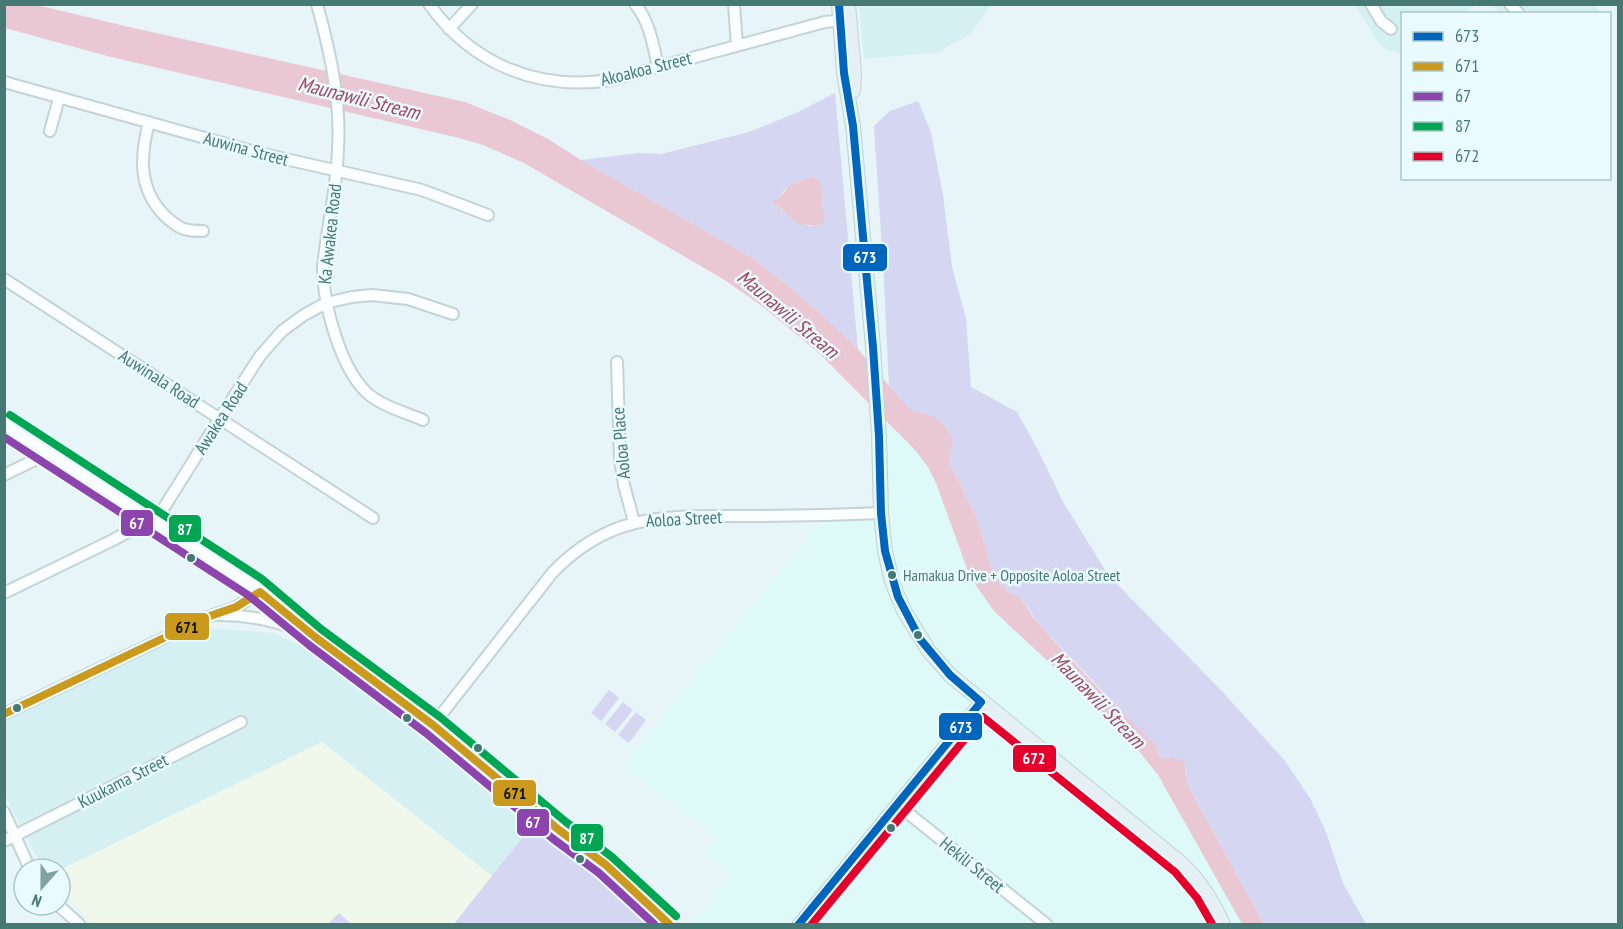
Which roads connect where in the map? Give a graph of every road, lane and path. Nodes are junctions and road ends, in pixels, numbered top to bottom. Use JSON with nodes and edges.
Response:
{"nodes":[{"id":1,"x":317,"y":4,"type":"edge"},
{"id":2,"x":429,"y":4,"type":"edge"},
{"id":3,"x":472,"y":4,"type":"edge"},
{"id":4,"x":635,"y":4,"type":"edge"},
{"id":5,"x":734,"y":4,"type":"edge"},
{"id":6,"x":838,"y":4,"type":"edge"},
{"id":7,"x":848,"y":4,"type":"edge"},
{"id":8,"x":1371,"y":4,"type":"edge"},
{"id":9,"x":844,"y":20,"type":"junction"},
{"id":10,"x":449,"y":29,"type":"junction"},
{"id":11,"x":1390,"y":29,"type":"dead end"},
{"id":12,"x":737,"y":46,"type":"junction"},
{"id":13,"x":658,"y":67,"type":"junction"},
{"id":14,"x":4,"y":82,"type":"edge"},
{"id":15,"x":59,"y":98,"type":"junction"},
{"id":16,"x":149,"y":122,"type":"junction"},
{"id":17,"x":50,"y":131,"type":"dead end"},
{"id":18,"x":336,"y":171,"type":"junction"},
{"id":19,"x":488,"y":215,"type":"dead end"},
{"id":20,"x":203,"y":231,"type":"dead end"},
{"id":21,"x":4,"y":279,"type":"edge"},
{"id":22,"x":326,"y":303,"type":"junction"},
{"id":23,"x":453,"y":314,"type":"dead end"},
{"id":24,"x":617,"y":362,"type":"dead end"},
{"id":25,"x":220,"y":418,"type":"junction"},
{"id":26,"x":423,"y":420,"type":"dead end"},
{"id":27,"x":4,"y":424,"type":"edge"},
{"id":28,"x":49,"y":453,"type":"junction"},
{"id":29,"x":4,"y":476,"type":"edge"},
{"id":30,"x":880,"y":513,"type":"junction"},
{"id":31,"x":374,"y":518,"type":"dead end"},
{"id":32,"x":153,"y":519,"type":"junction"},
{"id":33,"x":634,"y":522,"type":"junction"},
{"id":34,"x":260,"y":592,"type":"junction"},
{"id":35,"x":4,"y":593,"type":"edge"},
{"id":36,"x":210,"y":616,"type":"junction"},
{"id":37,"x":315,"y":637,"type":"junction"},
{"id":38,"x":981,"y":702,"type":"junction"},
{"id":39,"x":4,"y":714,"type":"edge"},
{"id":40,"x":241,"y":722,"type":"dead end"},
{"id":41,"x":433,"y":725,"type":"junction"},
{"id":42,"x":898,"y":805,"type":"junction"},
{"id":43,"x":4,"y":812,"type":"edge"},
{"id":44,"x":16,"y":835,"type":"junction"},
{"id":45,"x":4,"y":840,"type":"edge"},
{"id":46,"x":25,"y":857,"type":"edge"},
{"id":47,"x":669,"y":924,"type":"edge"},
{"id":48,"x":799,"y":924,"type":"edge"},
{"id":49,"x":1046,"y":924,"type":"edge"},
{"id":50,"x":1223,"y":924,"type":"edge"}],
"edges":[{"from":1,"to":18,"type":"street","name":"Ka Awakea Road"},
{"from":2,"to":10,"type":"street","name":"Akoakoa Street"},
{"from":3,"to":10,"type":"street"},
{"from":4,"to":13,"type":"street"},
{"from":5,"to":12,"type":"street"},
{"from":6,"to":9,"type":"main road"},
{"from":7,"to":9,"type":"main road"},
{"from":8,"to":11,"type":"street"},
{"from":9,"to":12,"type":"street","name":"Akoakoa Street"},
{"from":9,"to":30,"type":"main road"},
{"from":10,"to":13,"type":"street","name":"Akoakoa Street"},
{"from":12,"to":13,"type":"street","name":"Akoakoa Street"},
{"from":14,"to":15,"type":"street","name":"Auwina Street"},
{"from":15,"to":16,"type":"street","name":"Auwina Street"},
{"from":15,"to":17,"type":"street"},
{"from":16,"to":18,"type":"street","name":"Auwina Street"},
{"from":16,"to":20,"type":"street"},
{"from":18,"to":19,"type":"street","name":"Auwina Street"},
{"from":18,"to":22,"type":"street","name":"Ka Awakea Road"},
{"from":21,"to":25,"type":"street","name":"Auwinala Road"},
{"from":22,"to":23,"type":"street","name":"Awakea Road"},
{"from":22,"to":25,"type":"street","name":"Awakea Road"},
{"from":22,"to":26,"type":"street","name":"Ka Awakea Road"},
{"from":24,"to":33,"type":"street","name":"Aoloa Place"},
{"from":25,"to":31,"type":"street","name":"Auwinala Road"},
{"from":25,"to":32,"type":"street","name":"Awakea Road"},
{"from":27,"to":28,"type":"street"},
{"from":28,"to":29,"type":"street"},
{"from":28,"to":32,"type":"street"},
{"from":30,"to":33,"type":"street","name":"Aoloa Street"},
{"from":30,"to":38,"type":"main road"},
{"from":32,"to":34,"type":"street"},
{"from":32,"to":35,"type":"street","name":"Awakea Road"},
{"from":33,"to":41,"type":"street","name":"Aoloa Street"},
{"from":34,"to":36,"type":"street"},
{"from":34,"to":37,"type":"street"},
{"from":36,"to":37,"type":"street"},
{"from":36,"to":39,"type":"street"},
{"from":37,"to":41,"type":"street"},
{"from":38,"to":42,"type":"street"},
{"from":38,"to":50,"type":"main road"},
{"from":40,"to":44,"type":"street","name":"Kuukama Street"},
{"from":41,"to":47,"type":"street"},
{"from":42,"to":48,"type":"street"},
{"from":42,"to":49,"type":"street","name":"Hekili Street"},
{"from":43,"to":44,"type":"street"},
{"from":44,"to":45,"type":"street","name":"Kuukama Street"},
{"from":44,"to":46,"type":"street"}]}
